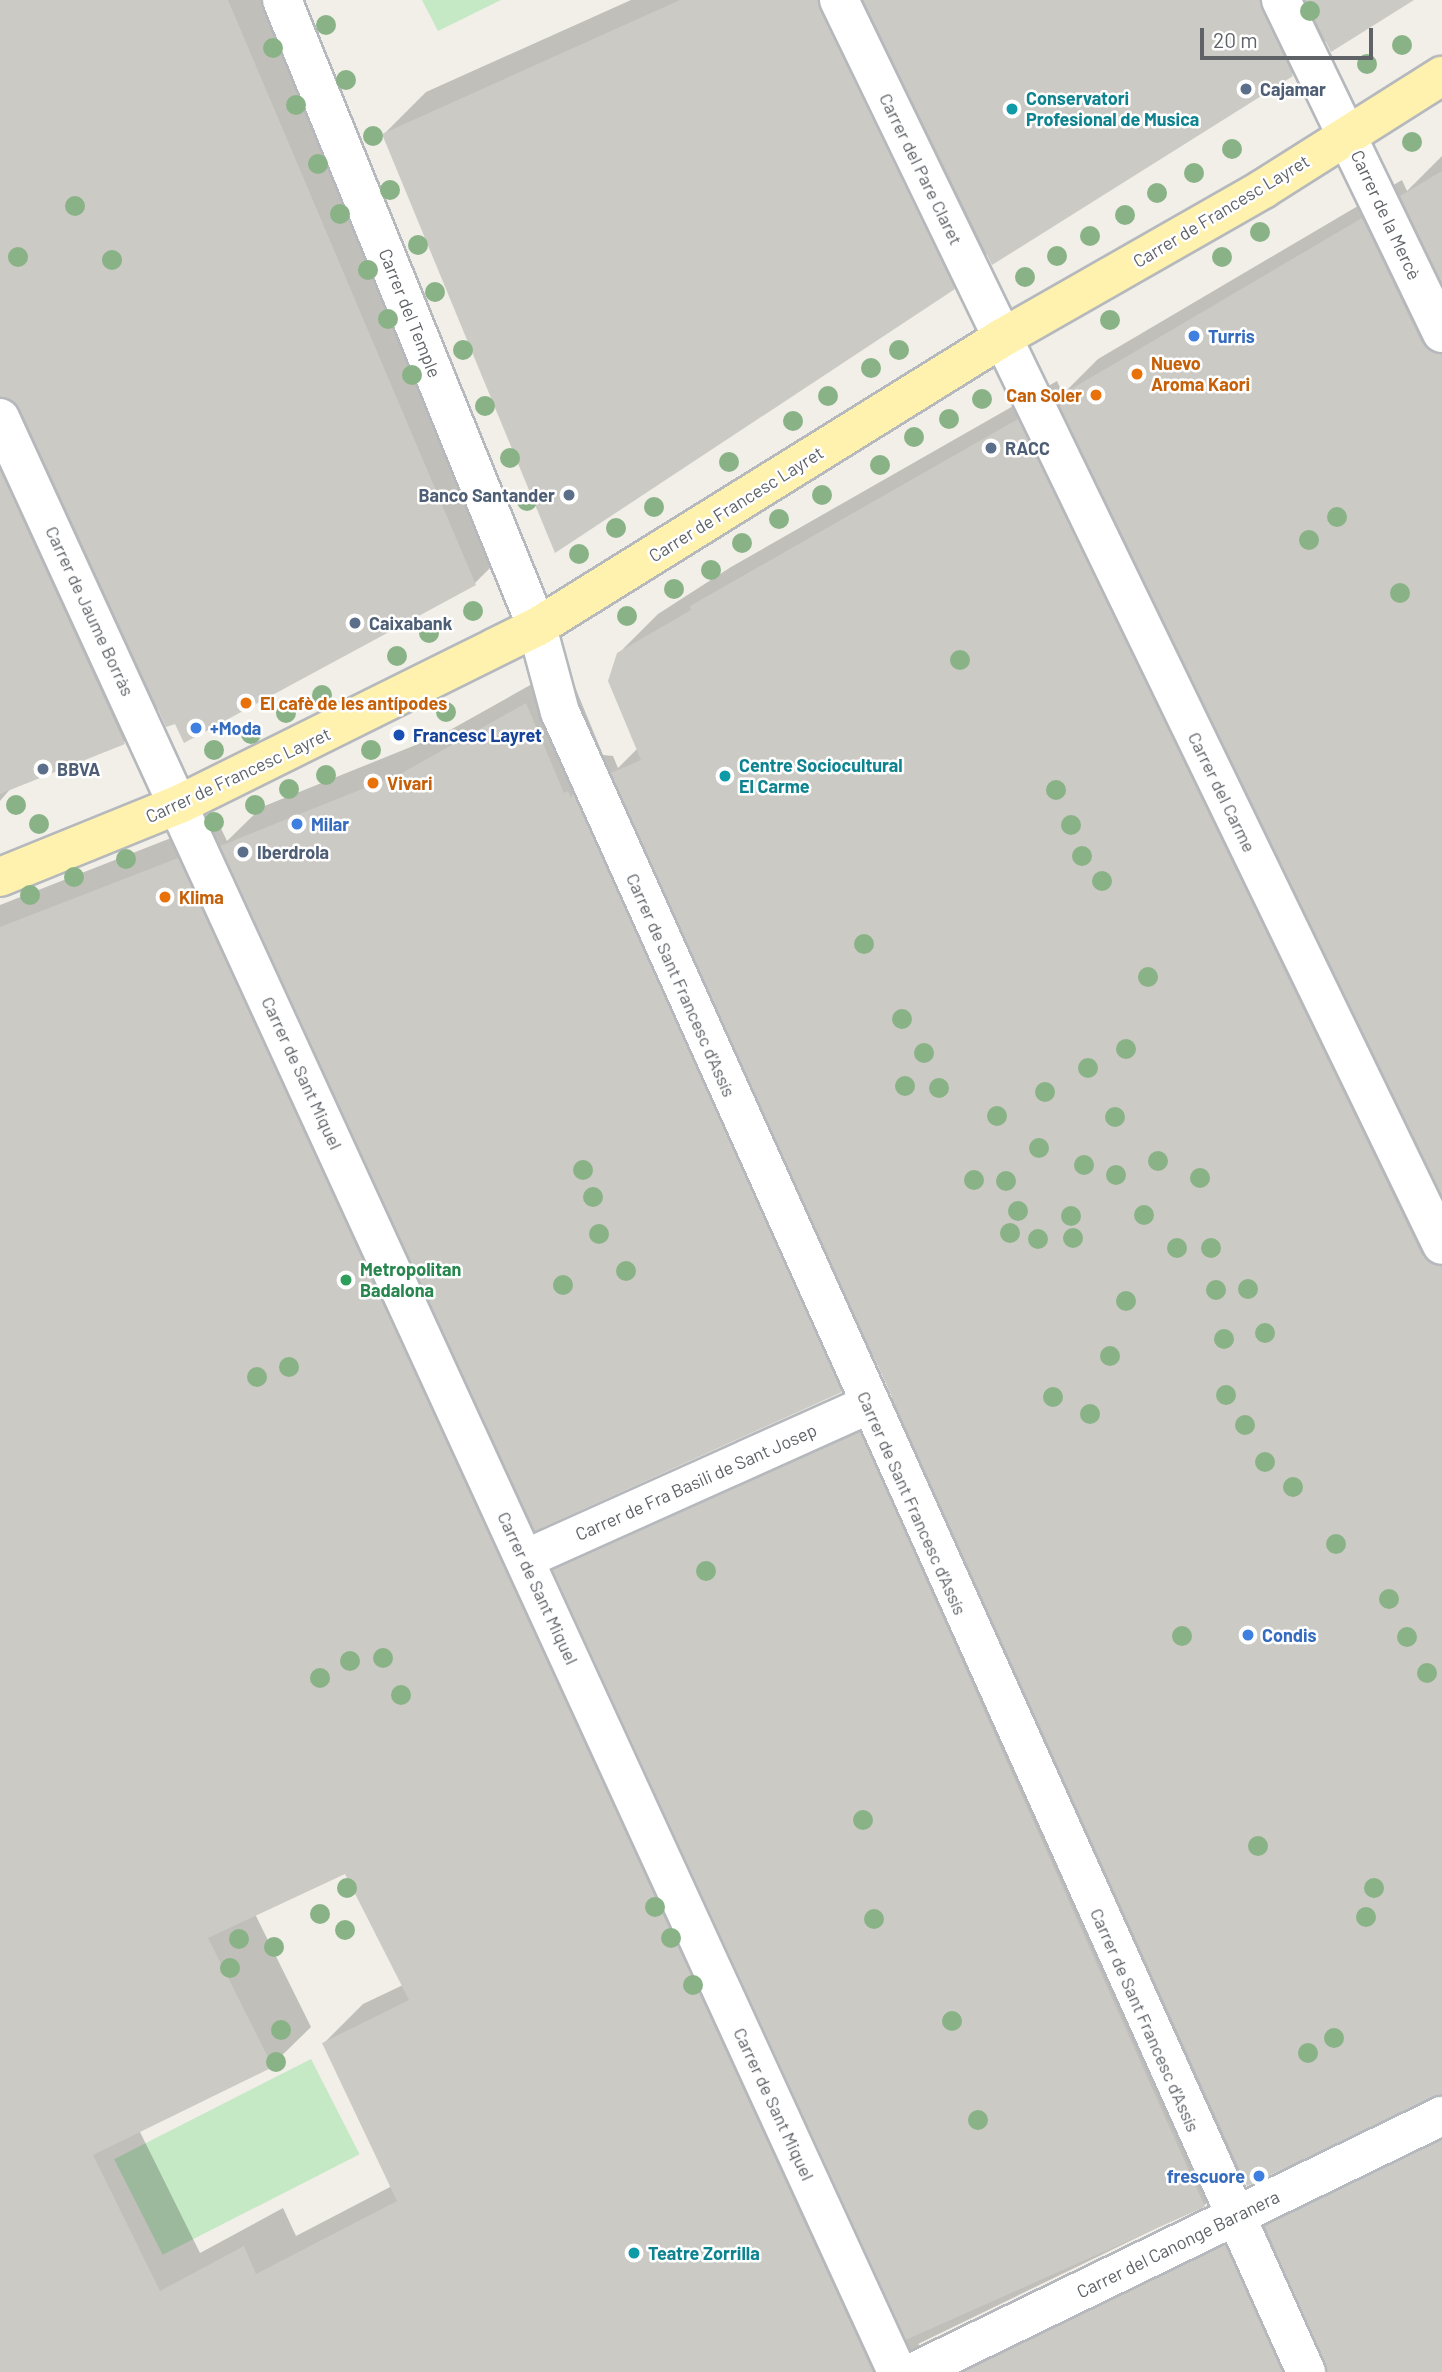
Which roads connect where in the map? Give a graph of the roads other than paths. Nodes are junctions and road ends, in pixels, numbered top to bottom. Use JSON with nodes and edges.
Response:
{"nodes":[{"id":1,"x":282,"y":0,"type":"edge"},
{"id":2,"x":839,"y":0,"type":"edge"},
{"id":3,"x":1281,"y":0,"type":"edge"},
{"id":4,"x":1442,"y":76,"type":"edge"},
{"id":5,"x":1348,"y":135,"type":"junction"},
{"id":6,"x":1442,"y":333,"type":"edge"},
{"id":7,"x":1003,"y":338,"type":"junction"},
{"id":8,"x":0,"y":418,"type":"edge"},
{"id":9,"x":537,"y":627,"type":"junction"},
{"id":10,"x":180,"y":804,"type":"junction"},
{"id":11,"x":0,"y":877,"type":"edge"},
{"id":12,"x":1442,"y":1245,"type":"edge"},
{"id":13,"x":867,"y":1405,"type":"junction"},
{"id":14,"x":525,"y":1559,"type":"junction"},
{"id":15,"x":1442,"y":2116,"type":"edge"},
{"id":16,"x":1235,"y":2217,"type":"junction"},
{"id":17,"x":897,"y":2372,"type":"edge"},
{"id":18,"x":914,"y":2372,"type":"edge"},
{"id":19,"x":1306,"y":2372,"type":"edge"}],
"edges":[{"from":1,"to":9,"type":"street","name":"Carrer del Temple"},
{"from":2,"to":7,"type":"street","name":"Carrer del Pare Claret"},
{"from":3,"to":5,"type":"street","name":"Carrer de la Mercè"},
{"from":4,"to":5,"type":"main road","name":"Carrer de Francesc Layret"},
{"from":5,"to":6,"type":"street","name":"Carrer de la Mercè"},
{"from":5,"to":7,"type":"main road","name":"Carrer de Francesc Layret"},
{"from":7,"to":9,"type":"main road","name":"Carrer de Francesc Layret"},
{"from":7,"to":12,"type":"street","name":"Carrer del Carme"},
{"from":8,"to":10,"type":"street","name":"Carrer de Jaume Borràs"},
{"from":9,"to":10,"type":"main road","name":"Carrer de Francesc Layret"},
{"from":9,"to":13,"type":"street","name":"Carrer de Sant Francesc d'Assís"},
{"from":10,"to":11,"type":"main road","name":"Carrer de Francesc Layret"},
{"from":10,"to":14,"type":"street","name":"Carrer de Sant Miquel"},
{"from":13,"to":14,"type":"street","name":"Carrer de Fra Basili de Sant Josep"},
{"from":13,"to":16,"type":"street","name":"Carrer de Sant Francesc d'Assís"},
{"from":14,"to":17,"type":"street","name":"Carrer de Sant Miquel"},
{"from":15,"to":16,"type":"street","name":"Carrer del Canonge Baranera"},
{"from":16,"to":18,"type":"street","name":"Carrer del Canonge Baranera"},
{"from":16,"to":19,"type":"street","name":"Carrer de Sant Francesc d'Assís"}]}
